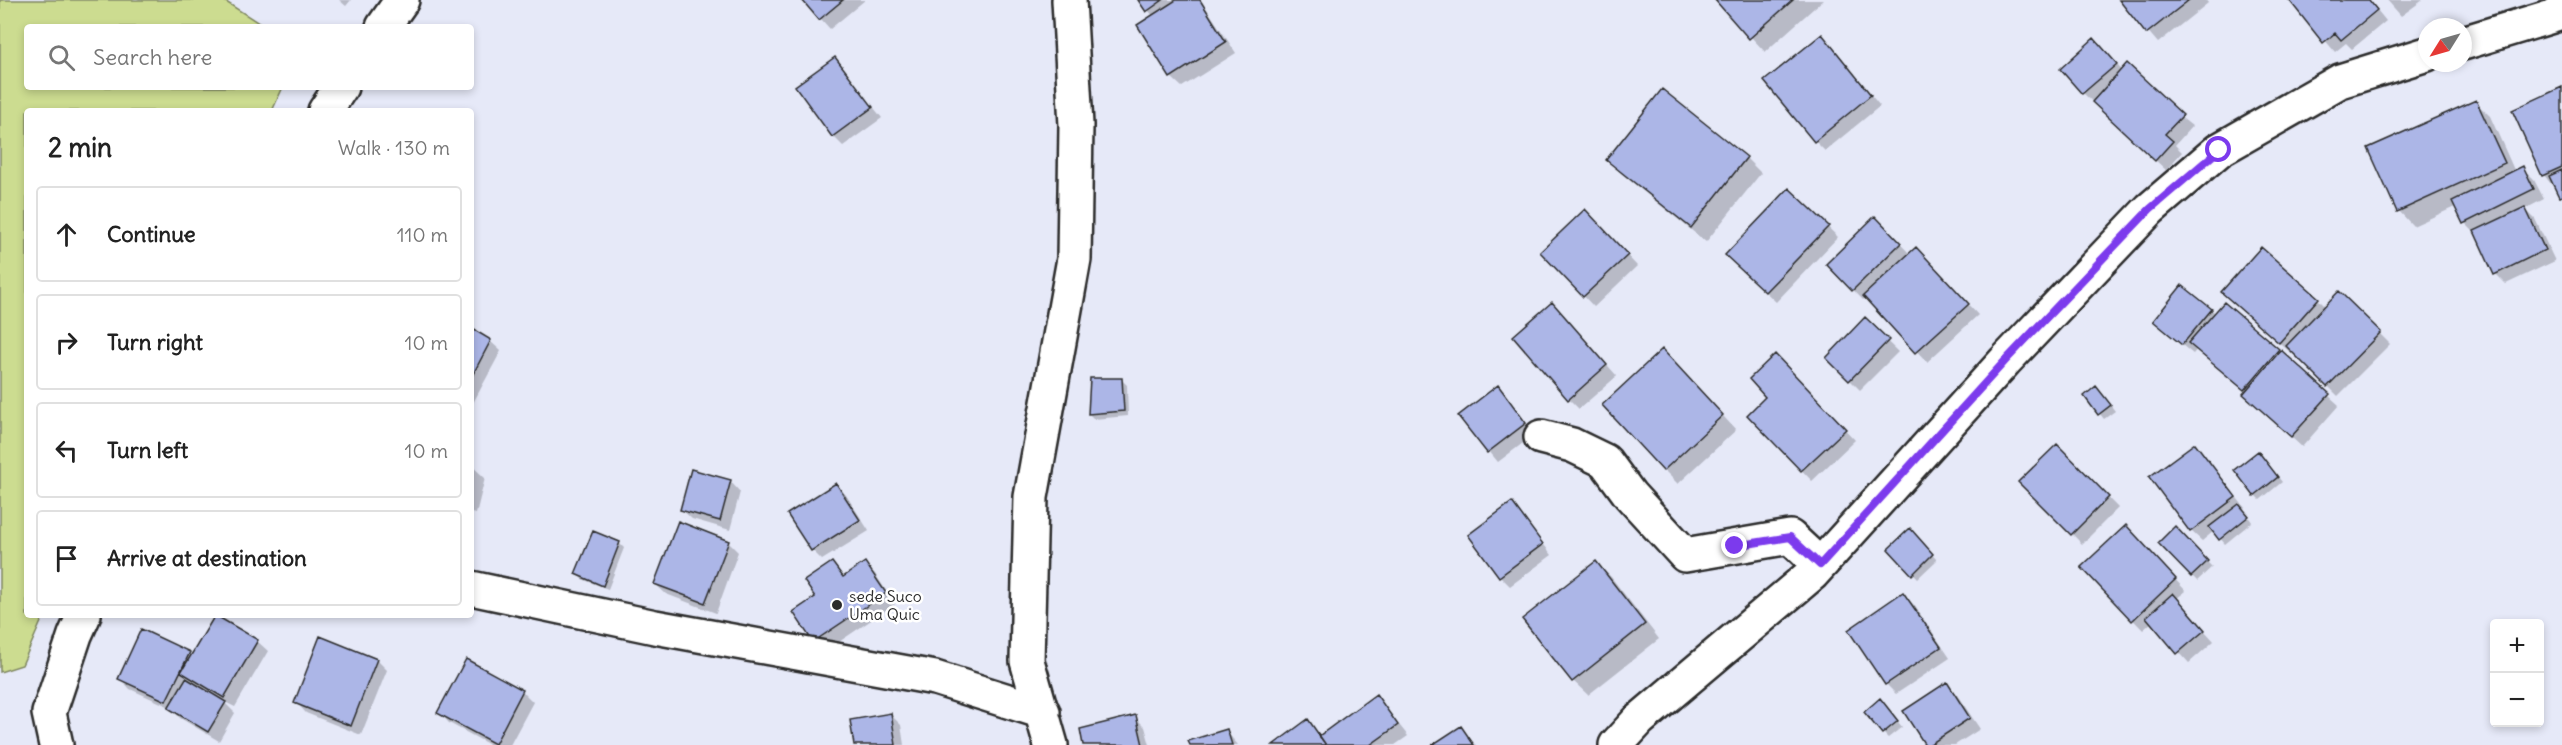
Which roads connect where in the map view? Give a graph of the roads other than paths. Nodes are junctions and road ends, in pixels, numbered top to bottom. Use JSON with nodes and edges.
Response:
{"nodes":[{"id":1,"x":402,"y":0,"type":"edge"},
{"id":2,"x":1069,"y":0,"type":"edge"},
{"id":3,"x":2562,"y":13,"type":"edge"},
{"id":4,"x":385,"y":24,"type":"edge"},
{"id":5,"x":2472,"y":40,"type":"edge"},
{"id":6,"x":2418,"y":57,"type":"edge"},
{"id":7,"x":339,"y":90,"type":"edge"},
{"id":8,"x":327,"y":108,"type":"edge"},
{"id":9,"x":1541,"y":437,"type":"dead end"},
{"id":10,"x":1820,"y":565,"type":"junction"},
{"id":11,"x":474,"y":589,"type":"edge"},
{"id":12,"x":83,"y":618,"type":"edge"},
{"id":13,"x":1042,"y":712,"type":"junction"},
{"id":14,"x":56,"y":745,"type":"edge"},
{"id":15,"x":1051,"y":745,"type":"edge"},
{"id":16,"x":1616,"y":745,"type":"edge"}],
"edges":[{"from":1,"to":4,"type":"street"},
{"from":2,"to":13,"type":"street"},
{"from":3,"to":5,"type":"street"},
{"from":6,"to":10,"type":"street"},
{"from":7,"to":8,"type":"street"},
{"from":9,"to":10,"type":"street"},
{"from":10,"to":16,"type":"street"},
{"from":11,"to":13,"type":"street"},
{"from":12,"to":14,"type":"street"},
{"from":13,"to":15,"type":"street"}]}
